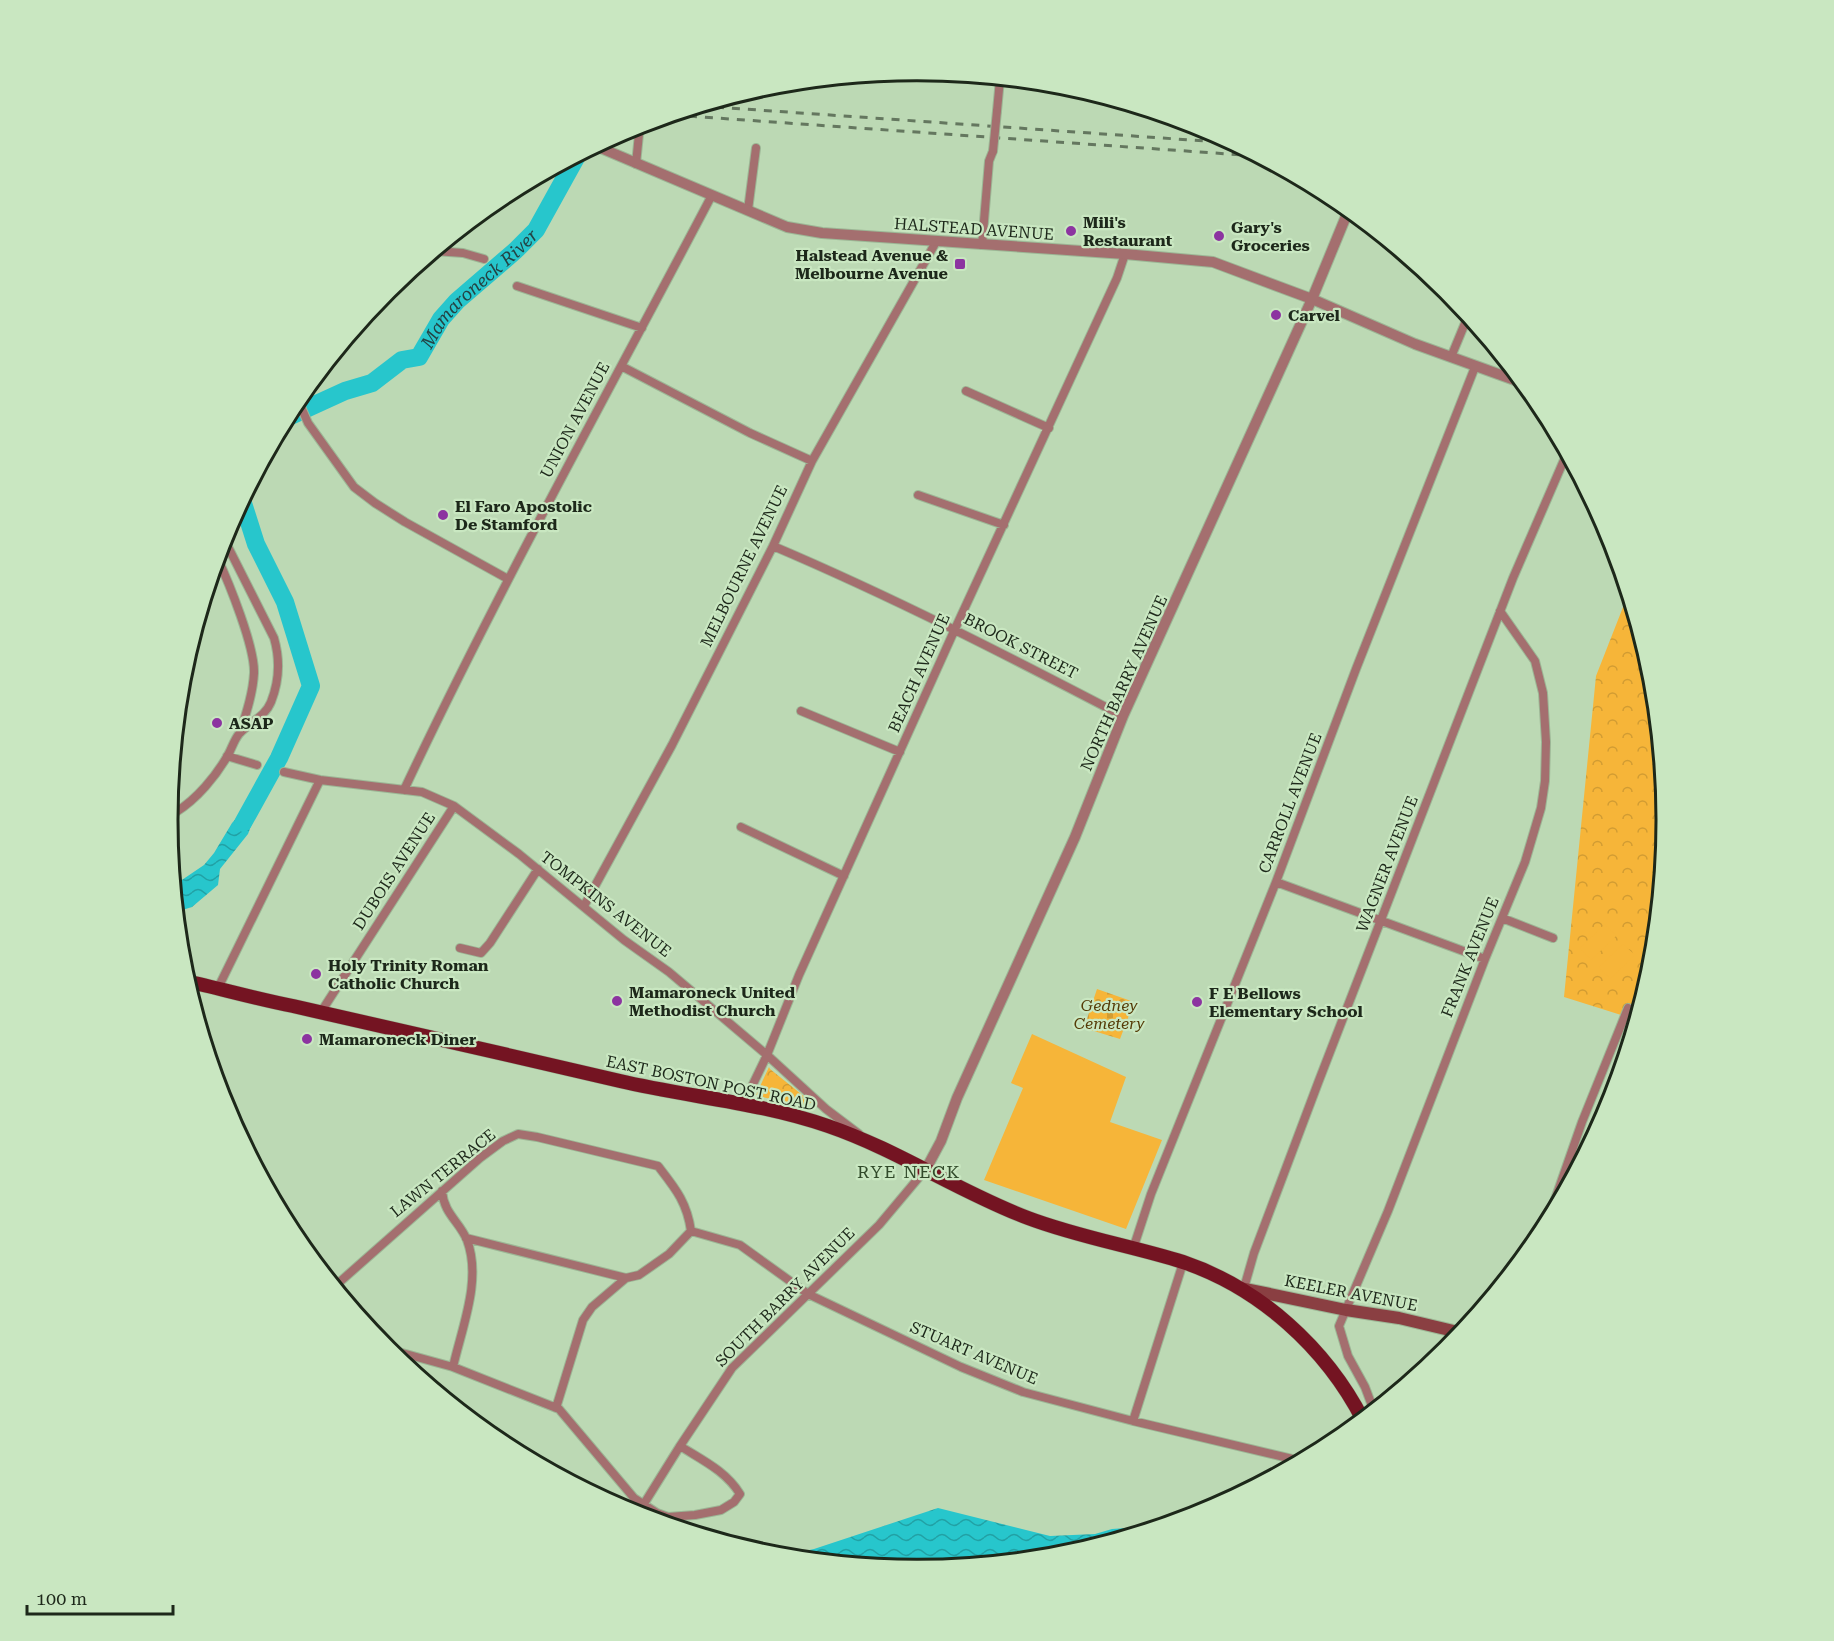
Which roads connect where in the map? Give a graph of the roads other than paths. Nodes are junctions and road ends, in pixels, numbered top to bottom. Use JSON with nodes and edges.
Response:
{"nodes":[{"id":1,"x":999,"y":86,"type":"edge"},
{"id":2,"x":639,"y":135,"type":"edge"},
{"id":3,"x":756,"y":148,"type":"dead end"},
{"id":4,"x":606,"y":150,"type":"edge"},
{"id":5,"x":636,"y":164,"type":"junction"},
{"id":6,"x":712,"y":195,"type":"junction"},
{"id":7,"x":748,"y":210,"type":"junction"},
{"id":8,"x":1345,"y":218,"type":"edge"},
{"id":9,"x":936,"y":242,"type":"junction"},
{"id":10,"x":982,"y":245,"type":"junction"},
{"id":11,"x":445,"y":252,"type":"edge"},
{"id":12,"x":1125,"y":254,"type":"junction"},
{"id":13,"x":484,"y":259,"type":"dead end"},
{"id":14,"x":518,"y":286,"type":"dead end"},
{"id":15,"x":1312,"y":298,"type":"junction"},
{"id":16,"x":1465,"y":324,"type":"edge"},
{"id":17,"x":642,"y":328,"type":"junction"},
{"id":18,"x":1451,"y":357,"type":"junction"},
{"id":19,"x":621,"y":366,"type":"junction"},
{"id":20,"x":1475,"y":367,"type":"junction"},
{"id":21,"x":1509,"y":378,"type":"edge"},
{"id":22,"x":966,"y":390,"type":"dead end"},
{"id":23,"x":303,"y":408,"type":"edge"},
{"id":24,"x":1049,"y":428,"type":"junction"},
{"id":25,"x":812,"y":461,"type":"junction"},
{"id":26,"x":1563,"y":462,"type":"edge"},
{"id":27,"x":918,"y":495,"type":"dead end"},
{"id":28,"x":1004,"y":525,"type":"junction"},
{"id":29,"x":773,"y":546,"type":"junction"},
{"id":30,"x":230,"y":550,"type":"edge"},
{"id":31,"x":222,"y":570,"type":"edge"},
{"id":32,"x":508,"y":579,"type":"junction"},
{"id":33,"x":1500,"y":611,"type":"junction"},
{"id":34,"x":955,"y":629,"type":"junction"},
{"id":35,"x":801,"y":711,"type":"dead end"},
{"id":36,"x":1123,"y":716,"type":"junction"},
{"id":37,"x":240,"y":733,"type":"junction"},
{"id":38,"x":900,"y":752,"type":"junction"},
{"id":39,"x":227,"y":756,"type":"junction"},
{"id":40,"x":257,"y":765,"type":"dead end"},
{"id":41,"x":284,"y":772,"type":"dead end"},
{"id":42,"x":320,"y":780,"type":"junction"},
{"id":43,"x":404,"y":790,"type":"junction"},
{"id":44,"x":454,"y":806,"type":"junction"},
{"id":45,"x":178,"y":811,"type":"edge"},
{"id":46,"x":741,"y":827,"type":"dead end"},
{"id":47,"x":538,"y":869,"type":"junction"},
{"id":48,"x":844,"y":876,"type":"junction"},
{"id":49,"x":1276,"y":882,"type":"junction"},
{"id":50,"x":584,"y":906,"type":"junction"},
{"id":51,"x":1502,"y":918,"type":"junction"},
{"id":52,"x":1381,"y":921,"type":"junction"},
{"id":53,"x":1553,"y":938,"type":"dead end"},
{"id":54,"x":460,"y":948,"type":"dead end"},
{"id":55,"x":1485,"y":959,"type":"junction"},
{"id":56,"x":196,"y":983,"type":"edge"},
{"id":57,"x":218,"y":988,"type":"junction"},
{"id":58,"x":1628,"y":1008,"type":"dead end"},
{"id":59,"x":321,"y":1012,"type":"junction"},
{"id":60,"x":767,"y":1055,"type":"junction"},
{"id":61,"x":743,"y":1105,"type":"junction"},
{"id":62,"x":870,"y":1142,"type":"junction"},
{"id":63,"x":926,"y":1169,"type":"junction"},
{"id":64,"x":1561,"y":1183,"type":"edge"},
{"id":65,"x":442,"y":1191,"type":"junction"},
{"id":66,"x":691,"y":1231,"type":"junction"},
{"id":67,"x":466,"y":1238,"type":"junction"},
{"id":68,"x":1133,"y":1249,"type":"junction"},
{"id":69,"x":1183,"y":1263,"type":"junction"},
{"id":70,"x":626,"y":1278,"type":"junction"},
{"id":71,"x":339,"y":1282,"type":"edge"},
{"id":72,"x":1239,"y":1287,"type":"junction"},
{"id":73,"x":808,"y":1294,"type":"junction"},
{"id":74,"x":1346,"y":1310,"type":"junction"},
{"id":75,"x":1452,"y":1331,"type":"edge"},
{"id":76,"x":406,"y":1354,"type":"edge"},
{"id":77,"x":453,"y":1367,"type":"junction"},
{"id":78,"x":1371,"y":1404,"type":"edge"},
{"id":79,"x":556,"y":1408,"type":"junction"},
{"id":80,"x":1359,"y":1413,"type":"edge"},
{"id":81,"x":1133,"y":1421,"type":"junction"},
{"id":82,"x":680,"y":1446,"type":"junction"},
{"id":83,"x":1291,"y":1459,"type":"edge"},
{"id":84,"x":644,"y":1504,"type":"junction"},
{"id":85,"x":642,"y":1507,"type":"edge"},
{"id":86,"x":667,"y":1516,"type":"edge"},
{"id":87,"x":668,"y":1517,"type":"edge"}],
"edges":[{"from":1,"to":10,"type":"street","bridge":true},
{"from":2,"to":5,"type":"street"},
{"from":3,"to":7,"type":"street"},
{"from":4,"to":5,"type":"street","name":"HALSTEAD AVENUE"},
{"from":5,"to":6,"type":"street","name":"HALSTEAD AVENUE"},
{"from":6,"to":7,"type":"street","name":"HALSTEAD AVENUE"},
{"from":6,"to":17,"type":"street","name":"UNION AVENUE"},
{"from":7,"to":9,"type":"street","name":"HALSTEAD AVENUE"},
{"from":8,"to":15,"type":"street","name":"NORTH BARRY AVENUE"},
{"from":9,"to":10,"type":"street","name":"HALSTEAD AVENUE"},
{"from":9,"to":25,"type":"street","name":"MELBOURNE AVENUE"},
{"from":10,"to":12,"type":"street","name":"HALSTEAD AVENUE"},
{"from":11,"to":13,"type":"street"},
{"from":12,"to":15,"type":"street","name":"HALSTEAD AVENUE"},
{"from":12,"to":24,"type":"street","name":"BEACH AVENUE"},
{"from":14,"to":17,"type":"street"},
{"from":15,"to":18,"type":"street","name":"HALSTEAD AVENUE"},
{"from":15,"to":36,"type":"street","name":"NORTH BARRY AVENUE"},
{"from":16,"to":18,"type":"street"},
{"from":17,"to":19,"type":"street","name":"UNION AVENUE"},
{"from":18,"to":20,"type":"street","name":"HALSTEAD AVENUE"},
{"from":19,"to":25,"type":"street"},
{"from":19,"to":32,"type":"street","name":"UNION AVENUE"},
{"from":20,"to":21,"type":"street","name":"HALSTEAD AVENUE"},
{"from":20,"to":49,"type":"street","name":"CARROLL AVENUE"},
{"from":22,"to":24,"type":"street"},
{"from":23,"to":32,"type":"street"},
{"from":24,"to":28,"type":"street","name":"BEACH AVENUE"},
{"from":25,"to":29,"type":"street","name":"MELBOURNE AVENUE"},
{"from":26,"to":33,"type":"street","name":"WAGNER AVENUE"},
{"from":27,"to":28,"type":"street"},
{"from":28,"to":34,"type":"street","name":"BEACH AVENUE"},
{"from":29,"to":34,"type":"street","name":"BROOK STREET"},
{"from":29,"to":50,"type":"street","name":"MELBOURNE AVENUE"},
{"from":30,"to":37,"type":"street"},
{"from":31,"to":37,"type":"street"},
{"from":32,"to":43,"type":"street","name":"UNION AVENUE"},
{"from":33,"to":51,"type":"street","name":"FRANK AVENUE"},
{"from":33,"to":52,"type":"street","name":"WAGNER AVENUE"},
{"from":34,"to":36,"type":"street","name":"BROOK STREET"},
{"from":34,"to":38,"type":"street","name":"BEACH AVENUE"},
{"from":35,"to":38,"type":"street"},
{"from":36,"to":63,"type":"street","name":"NORTH BARRY AVENUE"},
{"from":37,"to":39,"type":"street"},
{"from":38,"to":48,"type":"street","name":"BEACH AVENUE"},
{"from":39,"to":40,"type":"street"},
{"from":39,"to":45,"type":"street"},
{"from":41,"to":42,"type":"street","name":"TOMPKINS AVENUE"},
{"from":42,"to":43,"type":"street","name":"TOMPKINS AVENUE"},
{"from":42,"to":57,"type":"street"},
{"from":43,"to":44,"type":"street","name":"TOMPKINS AVENUE"},
{"from":44,"to":47,"type":"street","name":"TOMPKINS AVENUE"},
{"from":44,"to":59,"type":"street","name":"DUBOIS AVENUE"},
{"from":46,"to":48,"type":"street"},
{"from":47,"to":50,"type":"street","name":"TOMPKINS AVENUE"},
{"from":47,"to":54,"type":"street"},
{"from":48,"to":60,"type":"street","name":"BEACH AVENUE"},
{"from":49,"to":52,"type":"street"},
{"from":49,"to":68,"type":"street","name":"CARROLL AVENUE"},
{"from":50,"to":60,"type":"street","name":"TOMPKINS AVENUE"},
{"from":51,"to":53,"type":"street"},
{"from":51,"to":55,"type":"street","name":"FRANK AVENUE"},
{"from":52,"to":55,"type":"street"},
{"from":52,"to":72,"type":"street","name":"WAGNER AVENUE"},
{"from":55,"to":74,"type":"street","name":"FRANK AVENUE"},
{"from":56,"to":57,"type":"main road","name":"EAST BOSTON POST ROAD"},
{"from":57,"to":59,"type":"main road","name":"EAST BOSTON POST ROAD"},
{"from":58,"to":64,"type":"street"},
{"from":59,"to":61,"type":"main road","name":"EAST BOSTON POST ROAD"},
{"from":60,"to":61,"type":"street","name":"BEACH AVENUE"},
{"from":60,"to":62,"type":"street","name":"TOMPKINS AVENUE"},
{"from":61,"to":62,"type":"main road","name":"EAST BOSTON POST ROAD"},
{"from":62,"to":63,"type":"main road","name":"EAST BOSTON POST ROAD"},
{"from":63,"to":68,"type":"main road","name":"EAST BOSTON POST ROAD"},
{"from":63,"to":73,"type":"street","name":"SOUTH BARRY AVENUE"},
{"from":65,"to":66,"type":"street","name":"LAWN TERRACE"},
{"from":65,"to":67,"type":"street"},
{"from":65,"to":71,"type":"street","name":"LAWN TERRACE"},
{"from":66,"to":70,"type":"street"},
{"from":66,"to":73,"type":"street","name":"STUART AVENUE"},
{"from":67,"to":70,"type":"street"},
{"from":67,"to":77,"type":"street"},
{"from":68,"to":69,"type":"main road","name":"EAST BOSTON POST ROAD"},
{"from":69,"to":72,"type":"main road","name":"EAST BOSTON POST ROAD"},
{"from":69,"to":81,"type":"street"},
{"from":70,"to":79,"type":"street"},
{"from":72,"to":74,"type":"main road","name":"KEELER AVENUE"},
{"from":72,"to":80,"type":"main road","name":"EAST BOSTON POST ROAD"},
{"from":73,"to":81,"type":"street","name":"STUART AVENUE"},
{"from":73,"to":82,"type":"street","name":"SOUTH BARRY AVENUE"},
{"from":74,"to":75,"type":"main road","name":"KEELER AVENUE"},
{"from":74,"to":78,"type":"street","name":"FRANK AVENUE"},
{"from":76,"to":77,"type":"street"},
{"from":77,"to":79,"type":"street"},
{"from":79,"to":84,"type":"street"},
{"from":81,"to":83,"type":"street","name":"STUART AVENUE"},
{"from":82,"to":84,"type":"street","name":"SOUTH BARRY AVENUE"},
{"from":82,"to":87,"type":"street"},
{"from":84,"to":85,"type":"street","name":"SOUTH BARRY AVENUE"},
{"from":84,"to":86,"type":"street"}]}
